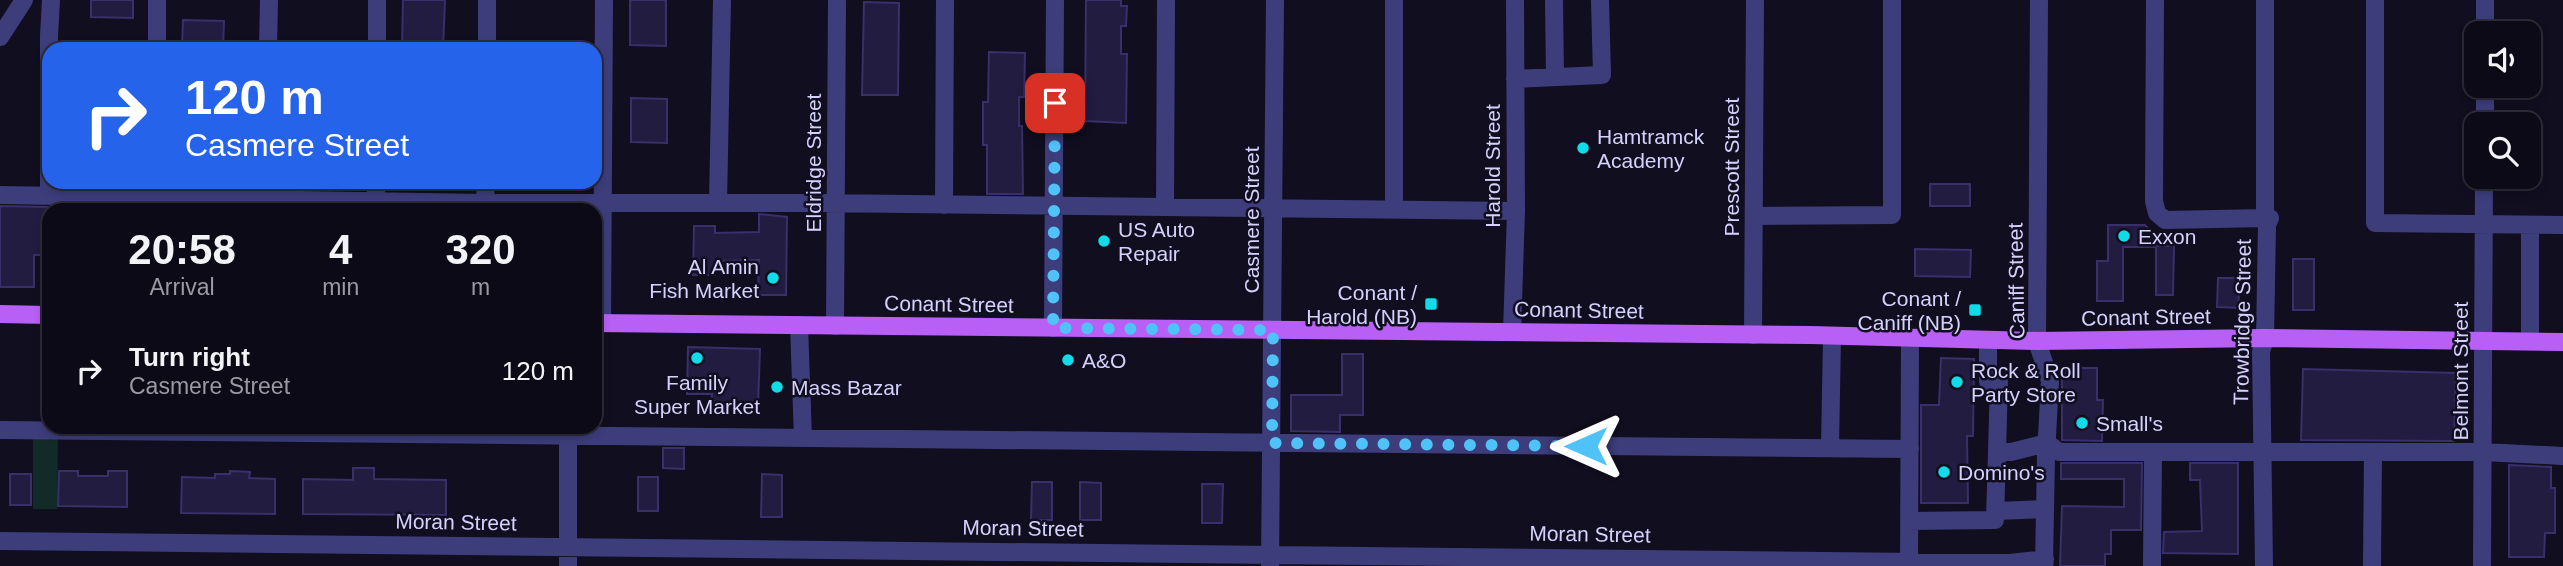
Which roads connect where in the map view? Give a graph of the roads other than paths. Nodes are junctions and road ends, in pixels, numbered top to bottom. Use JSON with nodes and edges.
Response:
{"nodes":[{"id":1,"x":24,"y":0,"type":"edge"},
{"id":2,"x":51,"y":0,"type":"edge"},
{"id":3,"x":157,"y":0,"type":"edge"},
{"id":4,"x":269,"y":0,"type":"edge"},
{"id":5,"x":377,"y":0,"type":"edge"},
{"id":6,"x":487,"y":0,"type":"edge"},
{"id":7,"x":604,"y":0,"type":"edge"},
{"id":8,"x":722,"y":0,"type":"edge"},
{"id":9,"x":837,"y":0,"type":"edge"},
{"id":10,"x":945,"y":0,"type":"edge"},
{"id":11,"x":1055,"y":0,"type":"edge"},
{"id":12,"x":1166,"y":0,"type":"edge"},
{"id":13,"x":1275,"y":0,"type":"edge"},
{"id":14,"x":1394,"y":0,"type":"edge"},
{"id":15,"x":1515,"y":0,"type":"edge"},
{"id":16,"x":1554,"y":0,"type":"edge"},
{"id":17,"x":1600,"y":0,"type":"edge"},
{"id":18,"x":1755,"y":0,"type":"edge"},
{"id":19,"x":1892,"y":0,"type":"edge"},
{"id":20,"x":2039,"y":0,"type":"edge"},
{"id":21,"x":2155,"y":0,"type":"edge"},
{"id":22,"x":2265,"y":0,"type":"edge"},
{"id":23,"x":2375,"y":0,"type":"edge"},
{"id":24,"x":2485,"y":0,"type":"edge"},
{"id":25,"x":2485,"y":21,"type":"edge"},
{"id":26,"x":0,"y":37,"type":"edge"},
{"id":27,"x":49,"y":42,"type":"edge"},
{"id":28,"x":157,"y":42,"type":"edge"},
{"id":29,"x":268,"y":42,"type":"edge"},
{"id":30,"x":377,"y":42,"type":"edge"},
{"id":31,"x":487,"y":42,"type":"edge"},
{"id":32,"x":1555,"y":77,"type":"junction"},
{"id":33,"x":1515,"y":79,"type":"junction"},
{"id":34,"x":49,"y":189,"type":"edge"},
{"id":35,"x":486,"y":189,"type":"edge"},
{"id":36,"x":2484,"y":189,"type":"edge"},
{"id":37,"x":267,"y":191,"type":"edge"},
{"id":38,"x":0,"y":195,"type":"edge"},
{"id":39,"x":49,"y":196,"type":"junction"},
{"id":40,"x":156,"y":196,"type":"edge"},
{"id":41,"x":360,"y":203,"type":"edge"},
{"id":42,"x":485,"y":203,"type":"edge"},
{"id":43,"x":719,"y":203,"type":"junction"},
{"id":44,"x":603,"y":204,"type":"junction"},
{"id":45,"x":836,"y":204,"type":"junction"},
{"id":46,"x":944,"y":205,"type":"junction"},
{"id":47,"x":1054,"y":206,"type":"junction"},
{"id":48,"x":1165,"y":206,"type":"junction"},
{"id":49,"x":1273,"y":208,"type":"junction"},
{"id":50,"x":1394,"y":209,"type":"junction"},
{"id":51,"x":1516,"y":211,"type":"junction"},
{"id":52,"x":1754,"y":216,"type":"junction"},
{"id":53,"x":2265,"y":218,"type":"junction"},
{"id":54,"x":2484,"y":223,"type":"junction"},
{"id":55,"x":2530,"y":225,"type":"junction"},
{"id":56,"x":2563,"y":225,"type":"edge"},
{"id":57,"x":602,"y":228,"type":"edge"},
{"id":58,"x":0,"y":314,"type":"edge"},
{"id":59,"x":42,"y":316,"type":"edge"},
{"id":60,"x":602,"y":323,"type":"edge"},
{"id":61,"x":799,"y":325,"type":"junction"},
{"id":62,"x":835,"y":326,"type":"junction"},
{"id":63,"x":1053,"y":328,"type":"junction"},
{"id":64,"x":1273,"y":330,"type":"junction"},
{"id":65,"x":1512,"y":332,"type":"junction"},
{"id":66,"x":1754,"y":335,"type":"junction"},
{"id":67,"x":1832,"y":336,"type":"junction"},
{"id":68,"x":1910,"y":338,"type":"junction"},
{"id":69,"x":2265,"y":338,"type":"junction"},
{"id":70,"x":1987,"y":340,"type":"junction"},
{"id":71,"x":2037,"y":341,"type":"junction"},
{"id":72,"x":2484,"y":341,"type":"junction"},
{"id":73,"x":2530,"y":341,"type":"junction"},
{"id":74,"x":2563,"y":342,"type":"edge"},
{"id":75,"x":0,"y":430,"type":"edge"},
{"id":76,"x":42,"y":430,"type":"edge"},
{"id":77,"x":602,"y":433,"type":"edge"},
{"id":78,"x":568,"y":434,"type":"edge"},
{"id":79,"x":803,"y":439,"type":"junction"},
{"id":80,"x":1272,"y":443,"type":"junction"},
{"id":81,"x":2047,"y":443,"type":"junction"},
{"id":82,"x":1830,"y":448,"type":"junction"},
{"id":83,"x":1910,"y":449,"type":"junction"},
{"id":84,"x":1997,"y":452,"type":"junction"},
{"id":85,"x":2153,"y":452,"type":"junction"},
{"id":86,"x":2373,"y":452,"type":"junction"},
{"id":87,"x":2483,"y":452,"type":"junction"},
{"id":88,"x":2264,"y":453,"type":"junction"},
{"id":89,"x":2563,"y":456,"type":"edge"},
{"id":90,"x":2045,"y":509,"type":"junction"},
{"id":91,"x":1996,"y":511,"type":"junction"},
{"id":92,"x":1909,"y":521,"type":"junction"},
{"id":93,"x":0,"y":541,"type":"edge"},
{"id":94,"x":568,"y":546,"type":"junction"},
{"id":95,"x":1270,"y":560,"type":"edge"},
{"id":96,"x":1909,"y":564,"type":"edge"},
{"id":97,"x":2044,"y":564,"type":"edge"},
{"id":98,"x":568,"y":566,"type":"edge"},
{"id":99,"x":2152,"y":566,"type":"edge"},
{"id":100,"x":2264,"y":566,"type":"edge"},
{"id":101,"x":2372,"y":566,"type":"edge"},
{"id":102,"x":2482,"y":566,"type":"edge"}],
"edges":[{"from":1,"to":26,"type":"street"},
{"from":2,"to":27,"type":"street"},
{"from":3,"to":28,"type":"street"},
{"from":4,"to":29,"type":"street"},
{"from":5,"to":30,"type":"street"},
{"from":6,"to":31,"type":"street"},
{"from":7,"to":44,"type":"street"},
{"from":8,"to":43,"type":"street"},
{"from":9,"to":45,"type":"street","name":"Eldridge Street"},
{"from":10,"to":46,"type":"street"},
{"from":11,"to":47,"type":"street"},
{"from":12,"to":48,"type":"street"},
{"from":13,"to":49,"type":"street","name":"Casmere Street"},
{"from":14,"to":50,"type":"street"},
{"from":15,"to":33,"type":"street","name":"Harold Street"},
{"from":16,"to":32,"type":"street"},
{"from":17,"to":32,"type":"street"},
{"from":18,"to":52,"type":"street","name":"Prescott Street"},
{"from":19,"to":52,"type":"street"},
{"from":20,"to":71,"type":"street","name":"Caniff Street"},
{"from":21,"to":53,"type":"street"},
{"from":22,"to":53,"type":"street","name":"Trowbridge Street"},
{"from":23,"to":54,"type":"street"},
{"from":24,"to":25,"type":"street"},
{"from":32,"to":33,"type":"street"},
{"from":33,"to":51,"type":"street","name":"Harold Street"},
{"from":34,"to":39,"type":"street"},
{"from":35,"to":42,"type":"street"},
{"from":36,"to":54,"type":"street","name":"Belmont Street"},
{"from":37,"to":40,"type":"street"},
{"from":37,"to":41,"type":"street"},
{"from":38,"to":39,"type":"street"},
{"from":39,"to":40,"type":"street"},
{"from":43,"to":44,"type":"street"},
{"from":43,"to":45,"type":"street"},
{"from":44,"to":57,"type":"street"},
{"from":45,"to":46,"type":"street"},
{"from":45,"to":62,"type":"street","name":"Eldridge Street"},
{"from":46,"to":47,"type":"street"},
{"from":47,"to":48,"type":"street"},
{"from":47,"to":63,"type":"street"},
{"from":48,"to":49,"type":"street"},
{"from":49,"to":50,"type":"street"},
{"from":49,"to":64,"type":"street","name":"Casmere Street"},
{"from":50,"to":51,"type":"street"},
{"from":51,"to":65,"type":"street","name":"Harold Street"},
{"from":52,"to":66,"type":"street","name":"Prescott Street"},
{"from":53,"to":69,"type":"street","name":"Trowbridge Street"},
{"from":54,"to":55,"type":"street"},
{"from":54,"to":72,"type":"street","name":"Belmont Street"},
{"from":55,"to":56,"type":"street"},
{"from":55,"to":73,"type":"street"},
{"from":58,"to":59,"type":"main road"},
{"from":60,"to":61,"type":"main road","name":"Conant Street"},
{"from":61,"to":62,"type":"main road","name":"Conant Street"},
{"from":61,"to":79,"type":"street"},
{"from":62,"to":63,"type":"main road","name":"Conant Street"},
{"from":63,"to":64,"type":"main road","name":"Conant Street"},
{"from":64,"to":65,"type":"main road","name":"Conant Street"},
{"from":64,"to":80,"type":"street","name":"Casmere Street"},
{"from":65,"to":66,"type":"main road","name":"Conant Street"},
{"from":66,"to":67,"type":"main road","name":"Conant Street"},
{"from":67,"to":68,"type":"main road","name":"Conant Street"},
{"from":67,"to":82,"type":"street"},
{"from":68,"to":70,"type":"main road","name":"Conant Street"},
{"from":68,"to":83,"type":"street"},
{"from":69,"to":71,"type":"main road","name":"Conant Street"},
{"from":69,"to":72,"type":"main road","name":"Conant Street"},
{"from":69,"to":88,"type":"street","name":"Trowbridge Street"},
{"from":70,"to":71,"type":"main road","name":"Conant Street"},
{"from":70,"to":84,"type":"street"},
{"from":71,"to":81,"type":"street","name":"Caniff Street"},
{"from":72,"to":73,"type":"main road","name":"Conant Street"},
{"from":72,"to":87,"type":"street","name":"Belmont Street"},
{"from":73,"to":74,"type":"main road","name":"Conant Street"},
{"from":75,"to":76,"type":"street"},
{"from":77,"to":79,"type":"street"},
{"from":78,"to":94,"type":"street"},
{"from":79,"to":80,"type":"street"},
{"from":80,"to":82,"type":"street"},
{"from":80,"to":95,"type":"street","name":"Casmere Street"},
{"from":81,"to":84,"type":"street"},
{"from":81,"to":85,"type":"street"},
{"from":81,"to":90,"type":"street","name":"Caniff Street"},
{"from":82,"to":83,"type":"street"},
{"from":83,"to":92,"type":"street"},
{"from":84,"to":91,"type":"street"},
{"from":85,"to":88,"type":"street"},
{"from":85,"to":99,"type":"street"},
{"from":86,"to":87,"type":"street"},
{"from":86,"to":88,"type":"street"},
{"from":86,"to":101,"type":"street"},
{"from":87,"to":89,"type":"street"},
{"from":87,"to":102,"type":"street","name":"Belmont Street"},
{"from":88,"to":100,"type":"street","name":"Trowbridge Street"},
{"from":90,"to":91,"type":"street"},
{"from":90,"to":97,"type":"street","name":"Caniff Street"},
{"from":91,"to":92,"type":"street"},
{"from":92,"to":96,"type":"street"},
{"from":93,"to":94,"type":"street","name":"Moran Street"},
{"from":94,"to":95,"type":"street","name":"Moran Street"},
{"from":94,"to":98,"type":"street"},
{"from":95,"to":96,"type":"street","name":"Moran Street"},
{"from":96,"to":97,"type":"street","name":"Moran Street"}]}
